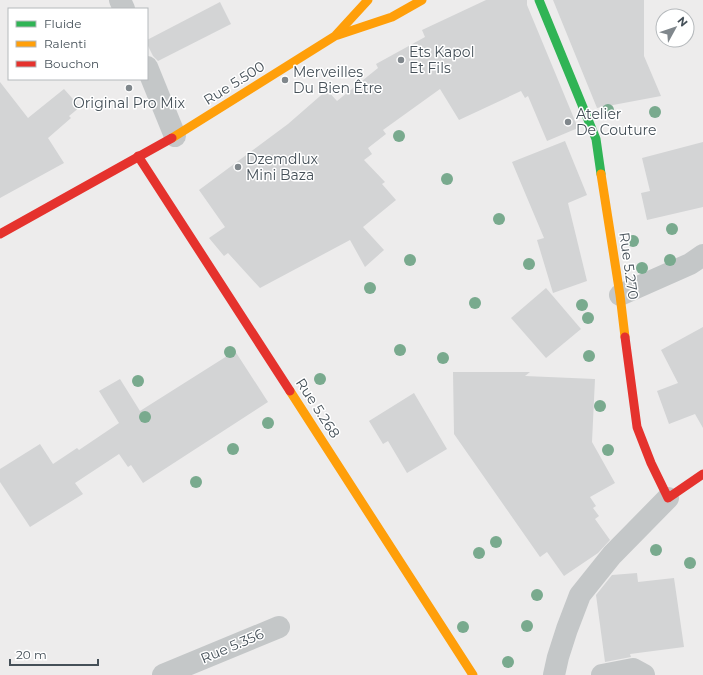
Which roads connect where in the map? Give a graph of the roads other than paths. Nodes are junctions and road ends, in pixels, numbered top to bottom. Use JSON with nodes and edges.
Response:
{"nodes":[{"id":1,"x":368,"y":0,"type":"edge"},
{"id":2,"x":422,"y":0,"type":"edge"},
{"id":3,"x":539,"y":0,"type":"edge"},
{"id":4,"x":335,"y":36,"type":"junction"},
{"id":5,"x":148,"y":69,"type":"edge"},
{"id":6,"x":175,"y":136,"type":"junction"},
{"id":7,"x":138,"y":156,"type":"junction"},
{"id":8,"x":0,"y":234,"type":"edge"},
{"id":9,"x":703,"y":255,"type":"edge"},
{"id":10,"x":620,"y":295,"type":"junction"},
{"id":11,"x":703,"y":474,"type":"edge"},
{"id":12,"x":668,"y":498,"type":"junction"},
{"id":13,"x":279,"y":627,"type":"dead end"},
{"id":14,"x":163,"y":675,"type":"edge"},
{"id":15,"x":473,"y":675,"type":"edge"},
{"id":16,"x":554,"y":675,"type":"edge"},
{"id":17,"x":602,"y":675,"type":"edge"},
{"id":18,"x":644,"y":675,"type":"edge"}],
"edges":[{"from":1,"to":4,"type":"street","name":"Rue 5.500"},
{"from":2,"to":4,"type":"street"},
{"from":3,"to":10,"type":"street","name":"Rue 5.270"},
{"from":4,"to":6,"type":"street","name":"Rue 5.500"},
{"from":5,"to":6,"type":"street"},
{"from":6,"to":7,"type":"street","name":"Rue 5.500"},
{"from":7,"to":8,"type":"street","name":"Rue 5.500"},
{"from":7,"to":15,"type":"street","name":"Rue 5.268"},
{"from":9,"to":10,"type":"street"},
{"from":10,"to":12,"type":"street","name":"Rue 5.270"},
{"from":11,"to":12,"type":"street"},
{"from":12,"to":16,"type":"street"},
{"from":13,"to":14,"type":"street","name":"Rue 5.356"},
{"from":17,"to":18,"type":"street"}]}
